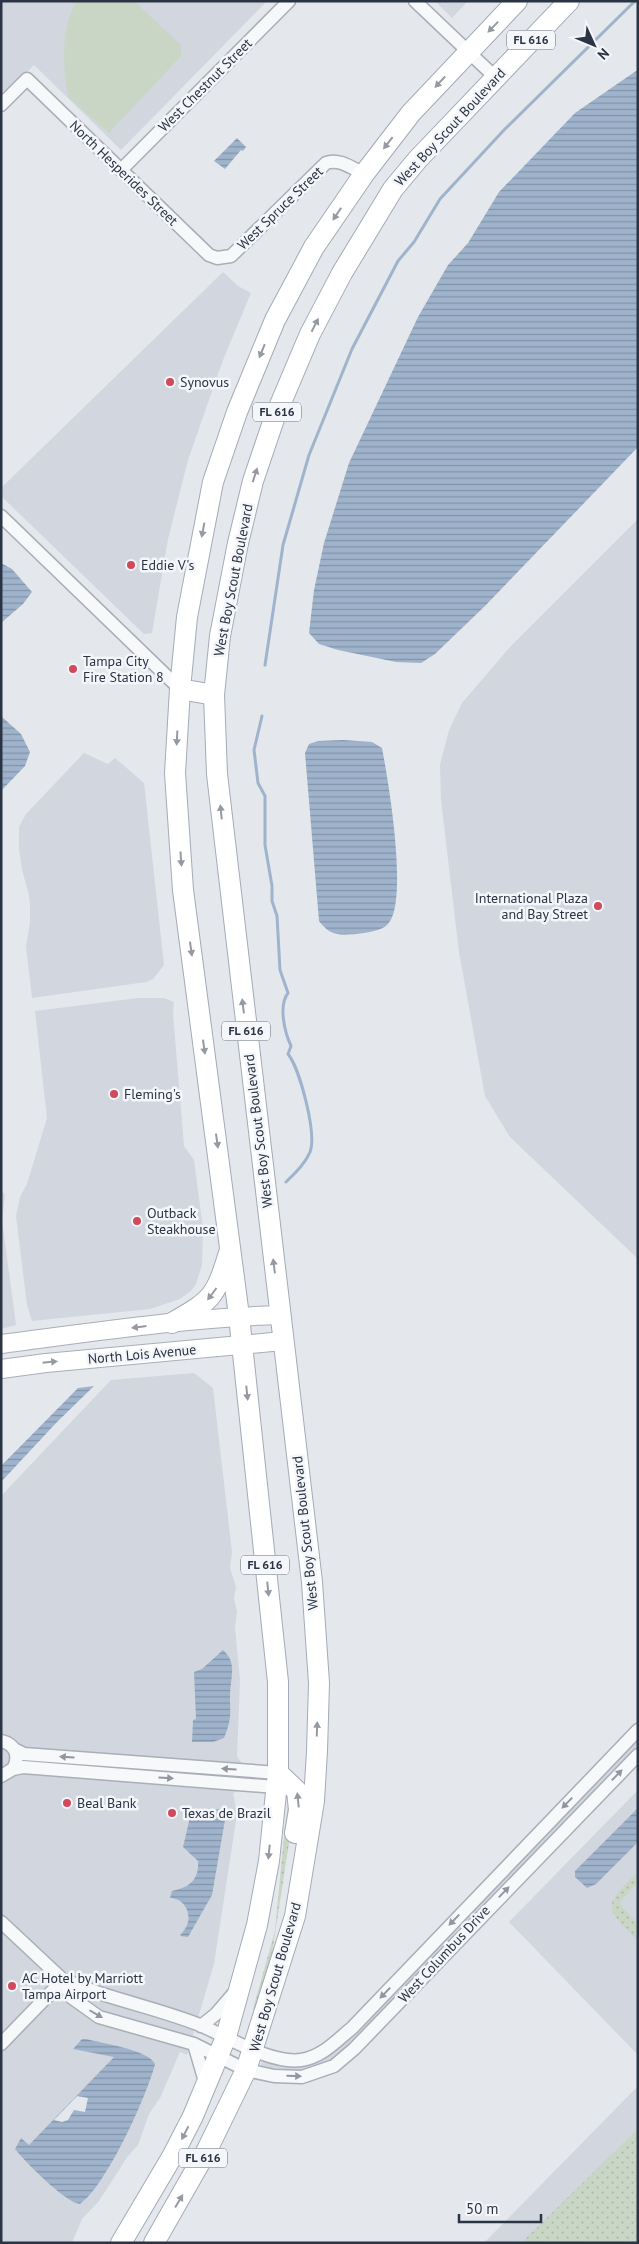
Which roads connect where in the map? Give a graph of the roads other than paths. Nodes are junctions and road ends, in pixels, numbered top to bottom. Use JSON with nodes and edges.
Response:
{"nodes":[{"id":1,"x":289,"y":1,"type":"edge"},
{"id":2,"x":415,"y":1,"type":"edge"},
{"id":3,"x":517,"y":1,"type":"edge"},
{"id":4,"x":569,"y":1,"type":"edge"},
{"id":5,"x":469,"y":52,"type":"junction"},
{"id":6,"x":495,"y":77,"type":"junction"},
{"id":7,"x":1,"y":105,"type":"edge"},
{"id":8,"x":121,"y":170,"type":"junction"},
{"id":9,"x":364,"y":174,"type":"junction"},
{"id":10,"x":224,"y":258,"type":"joint"},
{"id":11,"x":1,"y":516,"type":"edge"},
{"id":12,"x":180,"y":689,"type":"junction"},
{"id":13,"x":214,"y":695,"type":"junction"},
{"id":14,"x":231,"y":1249,"type":"junction"},
{"id":15,"x":280,"y":1315,"type":"junction"},
{"id":16,"x":239,"y":1316,"type":"junction"},
{"id":17,"x":172,"y":1323,"type":"junction"},
{"id":18,"x":283,"y":1341,"type":"junction"},
{"id":19,"x":1,"y":1344,"type":"edge"},
{"id":20,"x":242,"y":1344,"type":"junction"},
{"id":21,"x":1,"y":1369,"type":"edge"},
{"id":22,"x":638,"y":1730,"type":"edge"},
{"id":23,"x":1,"y":1741,"type":"edge"},
{"id":24,"x":14,"y":1749,"type":"junction"},
{"id":25,"x":638,"y":1755,"type":"edge"},
{"id":26,"x":132,"y":1762,"type":"junction"},
{"id":27,"x":13,"y":1770,"type":"junction"},
{"id":28,"x":1,"y":1776,"type":"edge"},
{"id":29,"x":142,"y":1777,"type":"junction"},
{"id":30,"x":277,"y":1780,"type":"junction"},
{"id":31,"x":1,"y":1922,"type":"edge"},
{"id":32,"x":284,"y":1952,"type":"junction"},
{"id":33,"x":63,"y":1980,"type":"junction"},
{"id":34,"x":241,"y":1984,"type":"junction"},
{"id":35,"x":201,"y":2026,"type":"junction"},
{"id":36,"x":226,"y":2037,"type":"junction"},
{"id":37,"x":1,"y":2044,"type":"edge"},
{"id":38,"x":194,"y":2044,"type":"junction"},
{"id":39,"x":254,"y":2051,"type":"junction"},
{"id":40,"x":219,"y":2056,"type":"junction"},
{"id":41,"x":246,"y":2070,"type":"junction"},
{"id":42,"x":206,"y":2085,"type":"junction"},
{"id":43,"x":121,"y":2243,"type":"edge"},
{"id":44,"x":154,"y":2243,"type":"edge"}],
"edges":[{"from":1,"to":8,"type":"street","name":"West Chestnut Street"},
{"from":2,"to":5,"type":"street"},
{"from":3,"to":5,"type":"main road","number":"FL 616","one_way":true},
{"from":4,"to":6,"type":"main road","name":"West Boy Scout Boulevard","number":"FL 616"},
{"from":5,"to":6,"type":"street"},
{"from":5,"to":9,"type":"main road","number":"FL 616","one_way":true},
{"from":13,"to":6,"type":"main road","name":"West Boy Scout Boulevard","number":"FL 616","one_way":true},
{"from":7,"to":8,"type":"street","name":"North Hesperides Street"},
{"from":8,"to":10,"type":"street","name":"North Hesperides Street"},
{"from":9,"to":10,"type":"street","name":"West Spruce Street"},
{"from":9,"to":12,"type":"main road","number":"FL 616","one_way":true},
{"from":11,"to":12,"type":"street"},
{"from":12,"to":13,"type":"main road"},
{"from":12,"to":14,"type":"main road","number":"FL 616","one_way":true},
{"from":15,"to":13,"type":"main road","name":"West Boy Scout Boulevard","number":"FL 616","one_way":true},
{"from":14,"to":16,"type":"main road","number":"FL 616"},
{"from":14,"to":17,"type":"main road","one_way":true},
{"from":15,"to":16,"type":"street","name":"North Lois Avenue"},
{"from":15,"to":18,"type":"main road","name":"West Boy Scout Boulevard","number":"FL 616"},
{"from":16,"to":17,"type":"street","name":"North Lois Avenue"},
{"from":16,"to":20,"type":"main road","number":"FL 616"},
{"from":17,"to":19,"type":"street","name":"North Lois Avenue","one_way":true},
{"from":18,"to":20,"type":"street","name":"North Lois Avenue"},
{"from":32,"to":18,"type":"main road","name":"West Boy Scout Boulevard","number":"FL 616","one_way":true},
{"from":21,"to":20,"type":"street","name":"North Lois Avenue","one_way":true},
{"from":20,"to":30,"type":"main road","number":"FL 616","one_way":true},
{"from":22,"to":39,"type":"street","name":"West Columbus Drive","one_way":true},
{"from":23,"to":24,"type":"street"},
{"from":26,"to":24,"type":"street","one_way":true},
{"from":24,"to":27,"type":"street"},
{"from":41,"to":25,"type":"street","name":"West Columbus Drive","one_way":true},
{"from":26,"to":29,"type":"street"},
{"from":30,"to":26,"type":"street","one_way":true},
{"from":27,"to":28,"type":"street"},
{"from":27,"to":29,"type":"street"},
{"from":29,"to":30,"type":"street","one_way":true},
{"from":32,"to":30,"type":"main road","one_way":true},
{"from":30,"to":34,"type":"main road","number":"FL 616","one_way":true},
{"from":31,"to":33,"type":"street"},
{"from":32,"to":39,"type":"main road","name":"West Boy Scout Boulevard","number":"FL 616"},
{"from":33,"to":35,"type":"street","name":"West Columbus Drive"},
{"from":33,"to":37,"type":"street"},
{"from":33,"to":38,"type":"street","name":"West Columbus Drive","one_way":true},
{"from":34,"to":35,"type":"street"},
{"from":34,"to":36,"type":"main road","number":"FL 616"},
{"from":35,"to":36,"type":"street","name":"West Columbus Drive"},
{"from":36,"to":39,"type":"street","name":"West Columbus Drive"},
{"from":36,"to":40,"type":"main road","number":"FL 616"},
{"from":38,"to":40,"type":"street","name":"West Columbus Drive"},
{"from":38,"to":42,"type":"street"},
{"from":39,"to":41,"type":"main road","name":"West Boy Scout Boulevard","number":"FL 616"},
{"from":40,"to":41,"type":"street","name":"West Columbus Drive"},
{"from":40,"to":42,"type":"main road","number":"FL 616"},
{"from":44,"to":41,"type":"main road","name":"West Boy Scout Boulevard","number":"FL 616","one_way":true},
{"from":42,"to":43,"type":"main road","number":"FL 616","one_way":true}]}
